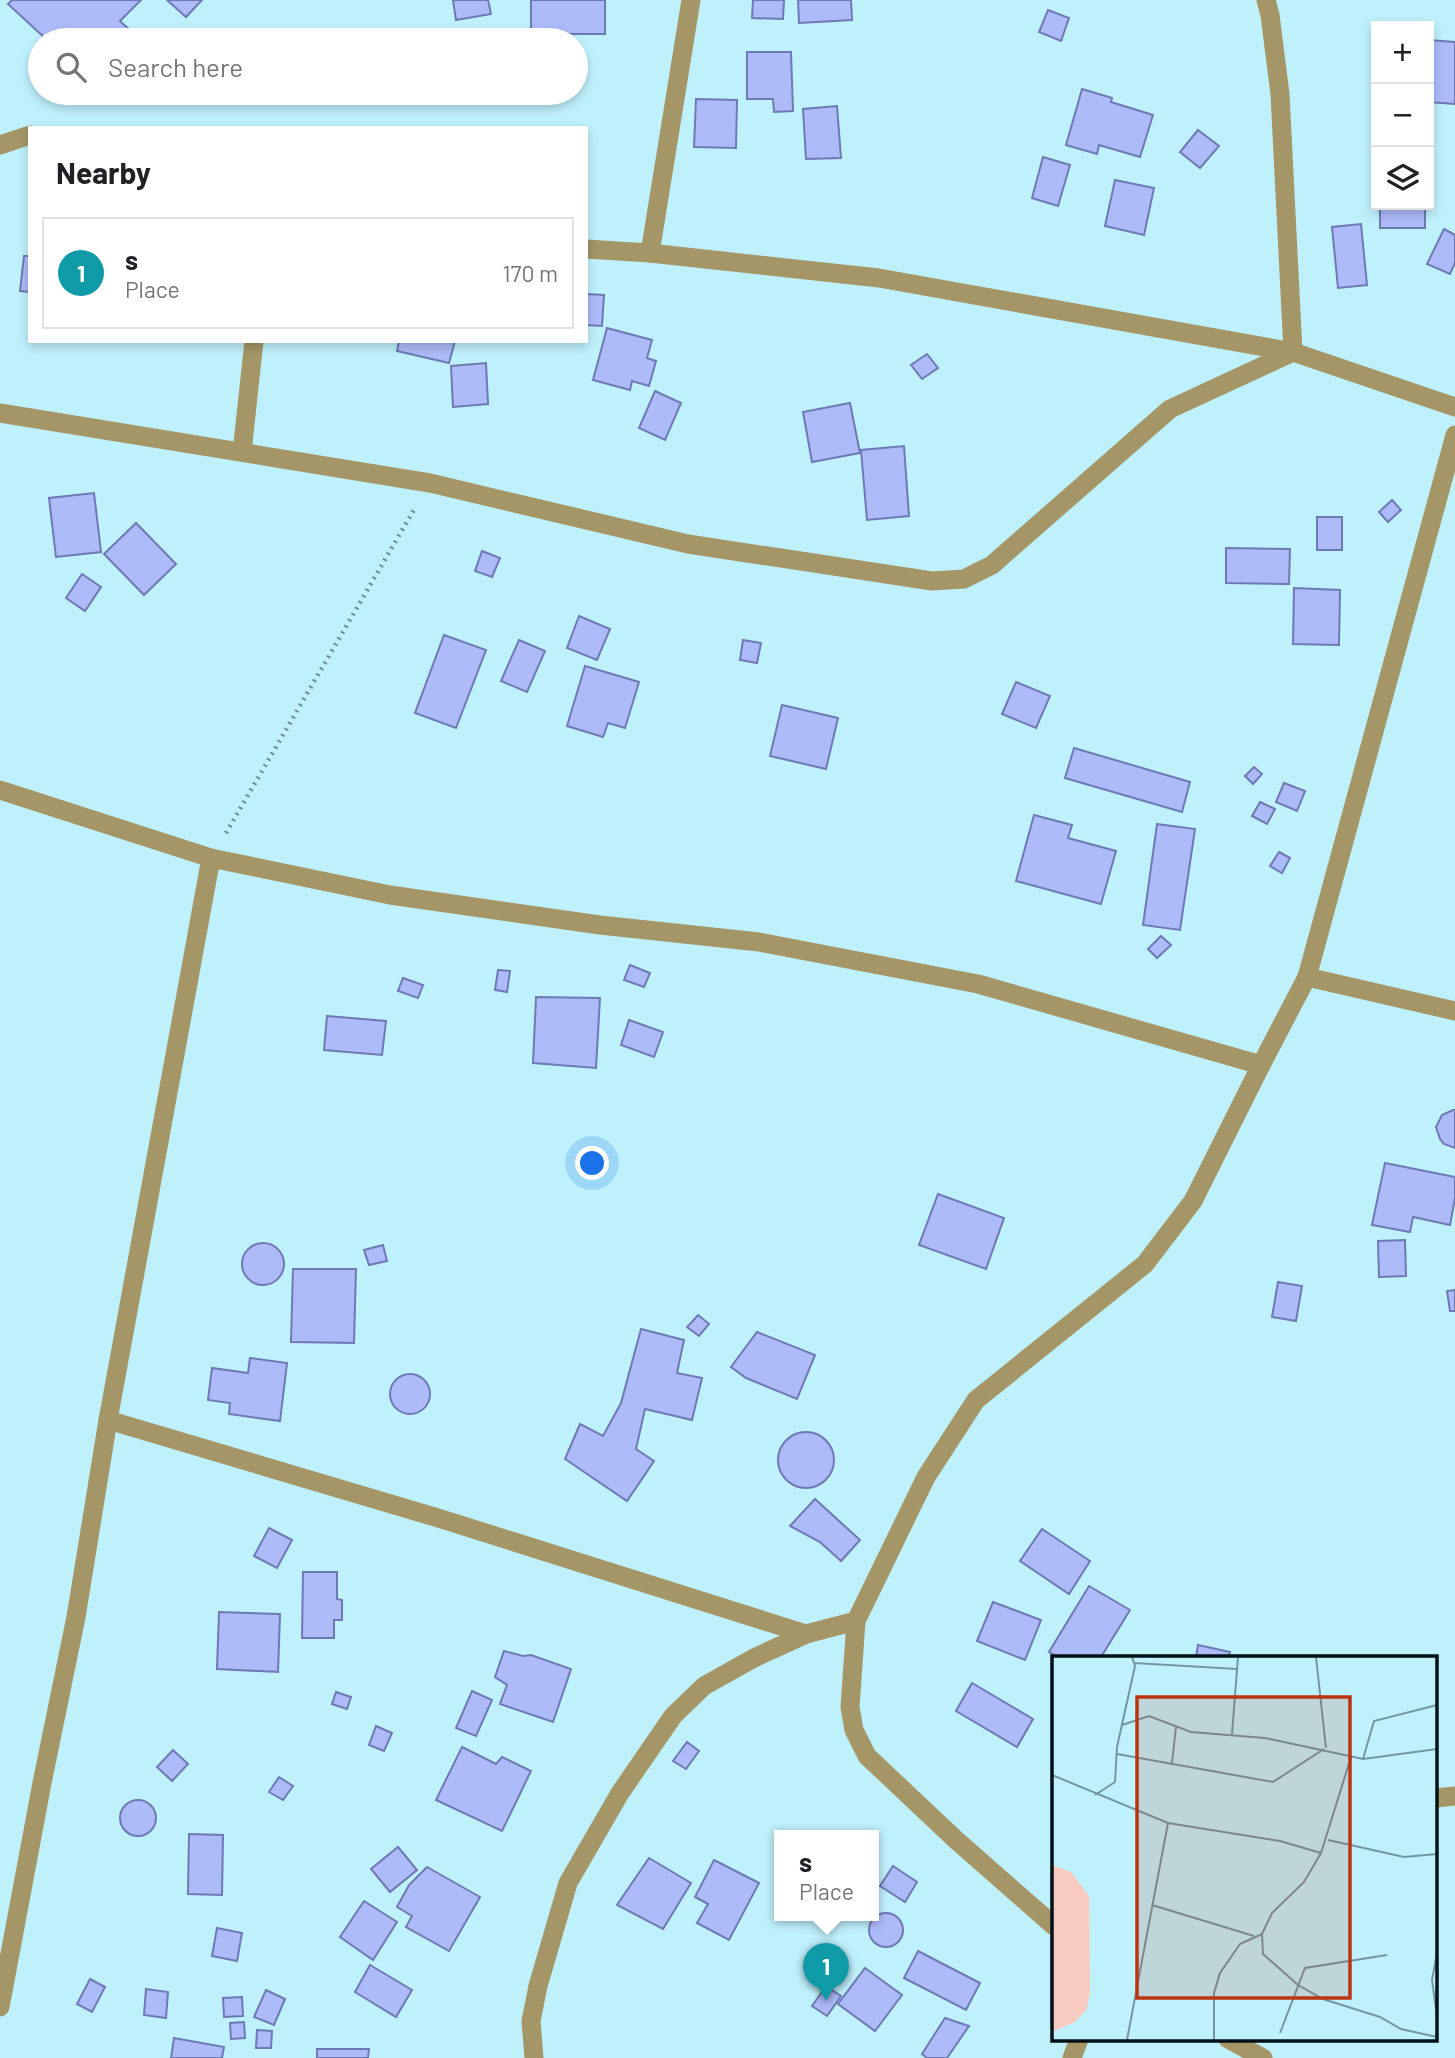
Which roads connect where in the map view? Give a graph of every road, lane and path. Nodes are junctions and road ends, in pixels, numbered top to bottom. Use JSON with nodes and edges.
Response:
{"nodes":[{"id":1,"x":691,"y":0,"type":"edge"},
{"id":2,"x":1266,"y":0,"type":"edge"},
{"id":3,"x":28,"y":136,"type":"edge"},
{"id":4,"x":0,"y":145,"type":"edge"},
{"id":5,"x":588,"y":249,"type":"edge"},
{"id":6,"x":650,"y":253,"type":"junction"},
{"id":7,"x":254,"y":343,"type":"edge"},
{"id":8,"x":1293,"y":352,"type":"junction"},
{"id":9,"x":1455,"y":407,"type":"edge"},
{"id":10,"x":0,"y":413,"type":"edge"},
{"id":11,"x":1455,"y":435,"type":"edge"},
{"id":12,"x":242,"y":452,"type":"junction"},
{"id":13,"x":430,"y":483,"type":"junction"},
{"id":14,"x":0,"y":790,"type":"edge"},
{"id":15,"x":211,"y":858,"type":"junction"},
{"id":16,"x":1307,"y":977,"type":"junction"},
{"id":17,"x":1455,"y":1010,"type":"edge"},
{"id":18,"x":1261,"y":1065,"type":"junction"},
{"id":19,"x":108,"y":1420,"type":"junction"},
{"id":20,"x":856,"y":1621,"type":"junction"},
{"id":21,"x":806,"y":1634,"type":"junction"},
{"id":22,"x":1052,"y":1925,"type":"edge"},
{"id":23,"x":0,"y":2007,"type":"edge"},
{"id":24,"x":1079,"y":2040,"type":"edge"},
{"id":25,"x":1230,"y":2040,"type":"edge"},
{"id":26,"x":534,"y":2058,"type":"edge"},
{"id":27,"x":1072,"y":2058,"type":"edge"},
{"id":28,"x":1263,"y":2058,"type":"edge"}],
"edges":[{"from":1,"to":6,"type":"street"},
{"from":2,"to":8,"type":"street"},
{"from":3,"to":4,"type":"street"},
{"from":5,"to":6,"type":"street"},
{"from":6,"to":8,"type":"street"},
{"from":7,"to":12,"type":"street"},
{"from":8,"to":9,"type":"street"},
{"from":8,"to":13,"type":"street"},
{"from":10,"to":12,"type":"street"},
{"from":11,"to":16,"type":"street"},
{"from":12,"to":13,"type":"street"},
{"from":13,"to":15,"type":"path"},
{"from":14,"to":15,"type":"street"},
{"from":15,"to":18,"type":"street"},
{"from":15,"to":19,"type":"street"},
{"from":16,"to":17,"type":"street"},
{"from":16,"to":18,"type":"street"},
{"from":18,"to":20,"type":"street"},
{"from":19,"to":21,"type":"street"},
{"from":19,"to":23,"type":"street"},
{"from":20,"to":21,"type":"street"},
{"from":20,"to":22,"type":"street"},
{"from":21,"to":26,"type":"street"},
{"from":24,"to":27,"type":"street"},
{"from":25,"to":28,"type":"street"}]}
